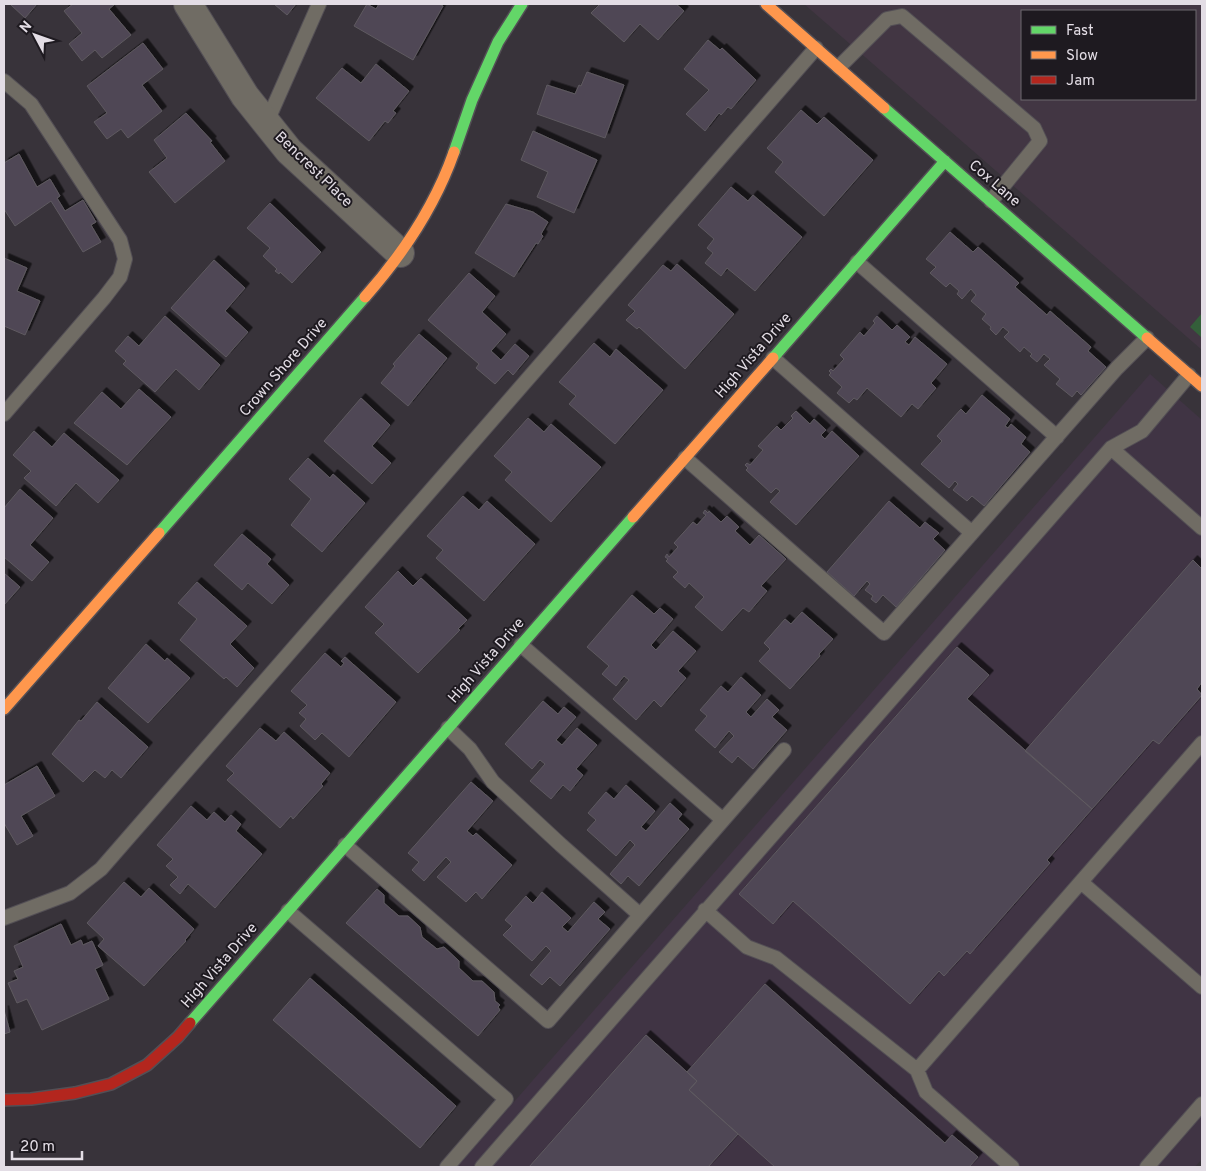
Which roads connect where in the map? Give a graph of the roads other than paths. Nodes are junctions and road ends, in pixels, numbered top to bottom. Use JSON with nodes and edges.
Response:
{"nodes":[{"id":1,"x":188,"y":4,"type":"edge"},
{"id":2,"x":319,"y":4,"type":"edge"},
{"id":3,"x":522,"y":4,"type":"edge"},
{"id":4,"x":766,"y":4,"type":"edge"},
{"id":5,"x":816,"y":48,"type":"junction"},
{"id":6,"x":839,"y":67,"type":"junction"},
{"id":7,"x":4,"y":81,"type":"edge"},
{"id":8,"x":266,"y":124,"type":"junction"},
{"id":9,"x":945,"y":161,"type":"junction"},
{"id":10,"x":991,"y":201,"type":"junction"},
{"id":11,"x":400,"y":253,"type":"junction"},
{"id":12,"x":857,"y":262,"type":"junction"},
{"id":13,"x":1147,"y":338,"type":"junction"},
{"id":14,"x":772,"y":358,"type":"junction"},
{"id":15,"x":1190,"y":375,"type":"junction"},
{"id":16,"x":1202,"y":386,"type":"edge"},
{"id":17,"x":4,"y":414,"type":"edge"},
{"id":18,"x":1057,"y":437,"type":"junction"},
{"id":19,"x":1111,"y":448,"type":"junction"},
{"id":20,"x":685,"y":458,"type":"junction"},
{"id":21,"x":1202,"y":528,"type":"edge"},
{"id":22,"x":972,"y":533,"type":"junction"},
{"id":23,"x":521,"y":645,"type":"junction"},
{"id":24,"x":4,"y":708,"type":"edge"},
{"id":25,"x":448,"y":728,"type":"junction"},
{"id":26,"x":1202,"y":743,"type":"edge"},
{"id":27,"x":784,"y":750,"type":"dead end"},
{"id":28,"x":723,"y":820,"type":"junction"},
{"id":29,"x":346,"y":845,"type":"junction"},
{"id":30,"x":1082,"y":882,"type":"junction"},
{"id":31,"x":706,"y":910,"type":"junction"},
{"id":32,"x":288,"y":911,"type":"junction"},
{"id":33,"x":640,"y":915,"type":"junction"},
{"id":34,"x":4,"y":918,"type":"edge"},
{"id":35,"x":1202,"y":987,"type":"edge"},
{"id":36,"x":917,"y":1070,"type":"junction"},
{"id":37,"x":4,"y":1100,"type":"edge"},
{"id":38,"x":1202,"y":1104,"type":"edge"},
{"id":39,"x":447,"y":1167,"type":"edge"},
{"id":40,"x":482,"y":1167,"type":"edge"},
{"id":41,"x":1012,"y":1167,"type":"edge"},
{"id":42,"x":1147,"y":1167,"type":"edge"}],
"edges":[{"from":1,"to":8,"type":"street","name":"Bencrest Place"},
{"from":2,"to":8,"type":"lane"},
{"from":3,"to":11,"type":"street","name":"Crown Shore Drive"},
{"from":4,"to":5,"type":"street","name":"Cox Lane"},
{"from":5,"to":6,"type":"street","name":"Cox Lane"},
{"from":5,"to":34,"type":"lane"},
{"from":6,"to":9,"type":"street","name":"Cox Lane"},
{"from":6,"to":10,"type":"lane"},
{"from":7,"to":17,"type":"lane"},
{"from":8,"to":11,"type":"street","name":"Bencrest Place"},
{"from":9,"to":10,"type":"street","name":"Cox Lane"},
{"from":9,"to":12,"type":"street","name":"High Vista Drive"},
{"from":10,"to":13,"type":"street","name":"Cox Lane"},
{"from":11,"to":24,"type":"street","name":"Crown Shore Drive"},
{"from":12,"to":14,"type":"street","name":"High Vista Drive"},
{"from":12,"to":18,"type":"lane"},
{"from":13,"to":15,"type":"street","name":"Cox Lane"},
{"from":13,"to":18,"type":"lane"},
{"from":14,"to":20,"type":"street","name":"High Vista Drive"},
{"from":14,"to":22,"type":"lane"},
{"from":15,"to":16,"type":"street","name":"Cox Lane"},
{"from":15,"to":19,"type":"lane"},
{"from":18,"to":22,"type":"lane"},
{"from":19,"to":21,"type":"lane"},
{"from":19,"to":31,"type":"lane"},
{"from":20,"to":22,"type":"lane"},
{"from":20,"to":23,"type":"street","name":"High Vista Drive"},
{"from":23,"to":25,"type":"street","name":"High Vista Drive"},
{"from":23,"to":28,"type":"lane"},
{"from":25,"to":29,"type":"street","name":"High Vista Drive"},
{"from":25,"to":33,"type":"lane"},
{"from":26,"to":30,"type":"lane"},
{"from":27,"to":28,"type":"lane"},
{"from":28,"to":33,"type":"lane"},
{"from":29,"to":32,"type":"street","name":"High Vista Drive"},
{"from":29,"to":33,"type":"lane"},
{"from":30,"to":35,"type":"lane"},
{"from":30,"to":36,"type":"lane"},
{"from":31,"to":36,"type":"lane"},
{"from":31,"to":40,"type":"lane"},
{"from":32,"to":37,"type":"street","name":"High Vista Drive"},
{"from":32,"to":39,"type":"lane"},
{"from":36,"to":41,"type":"lane"},
{"from":38,"to":42,"type":"lane"}]}
